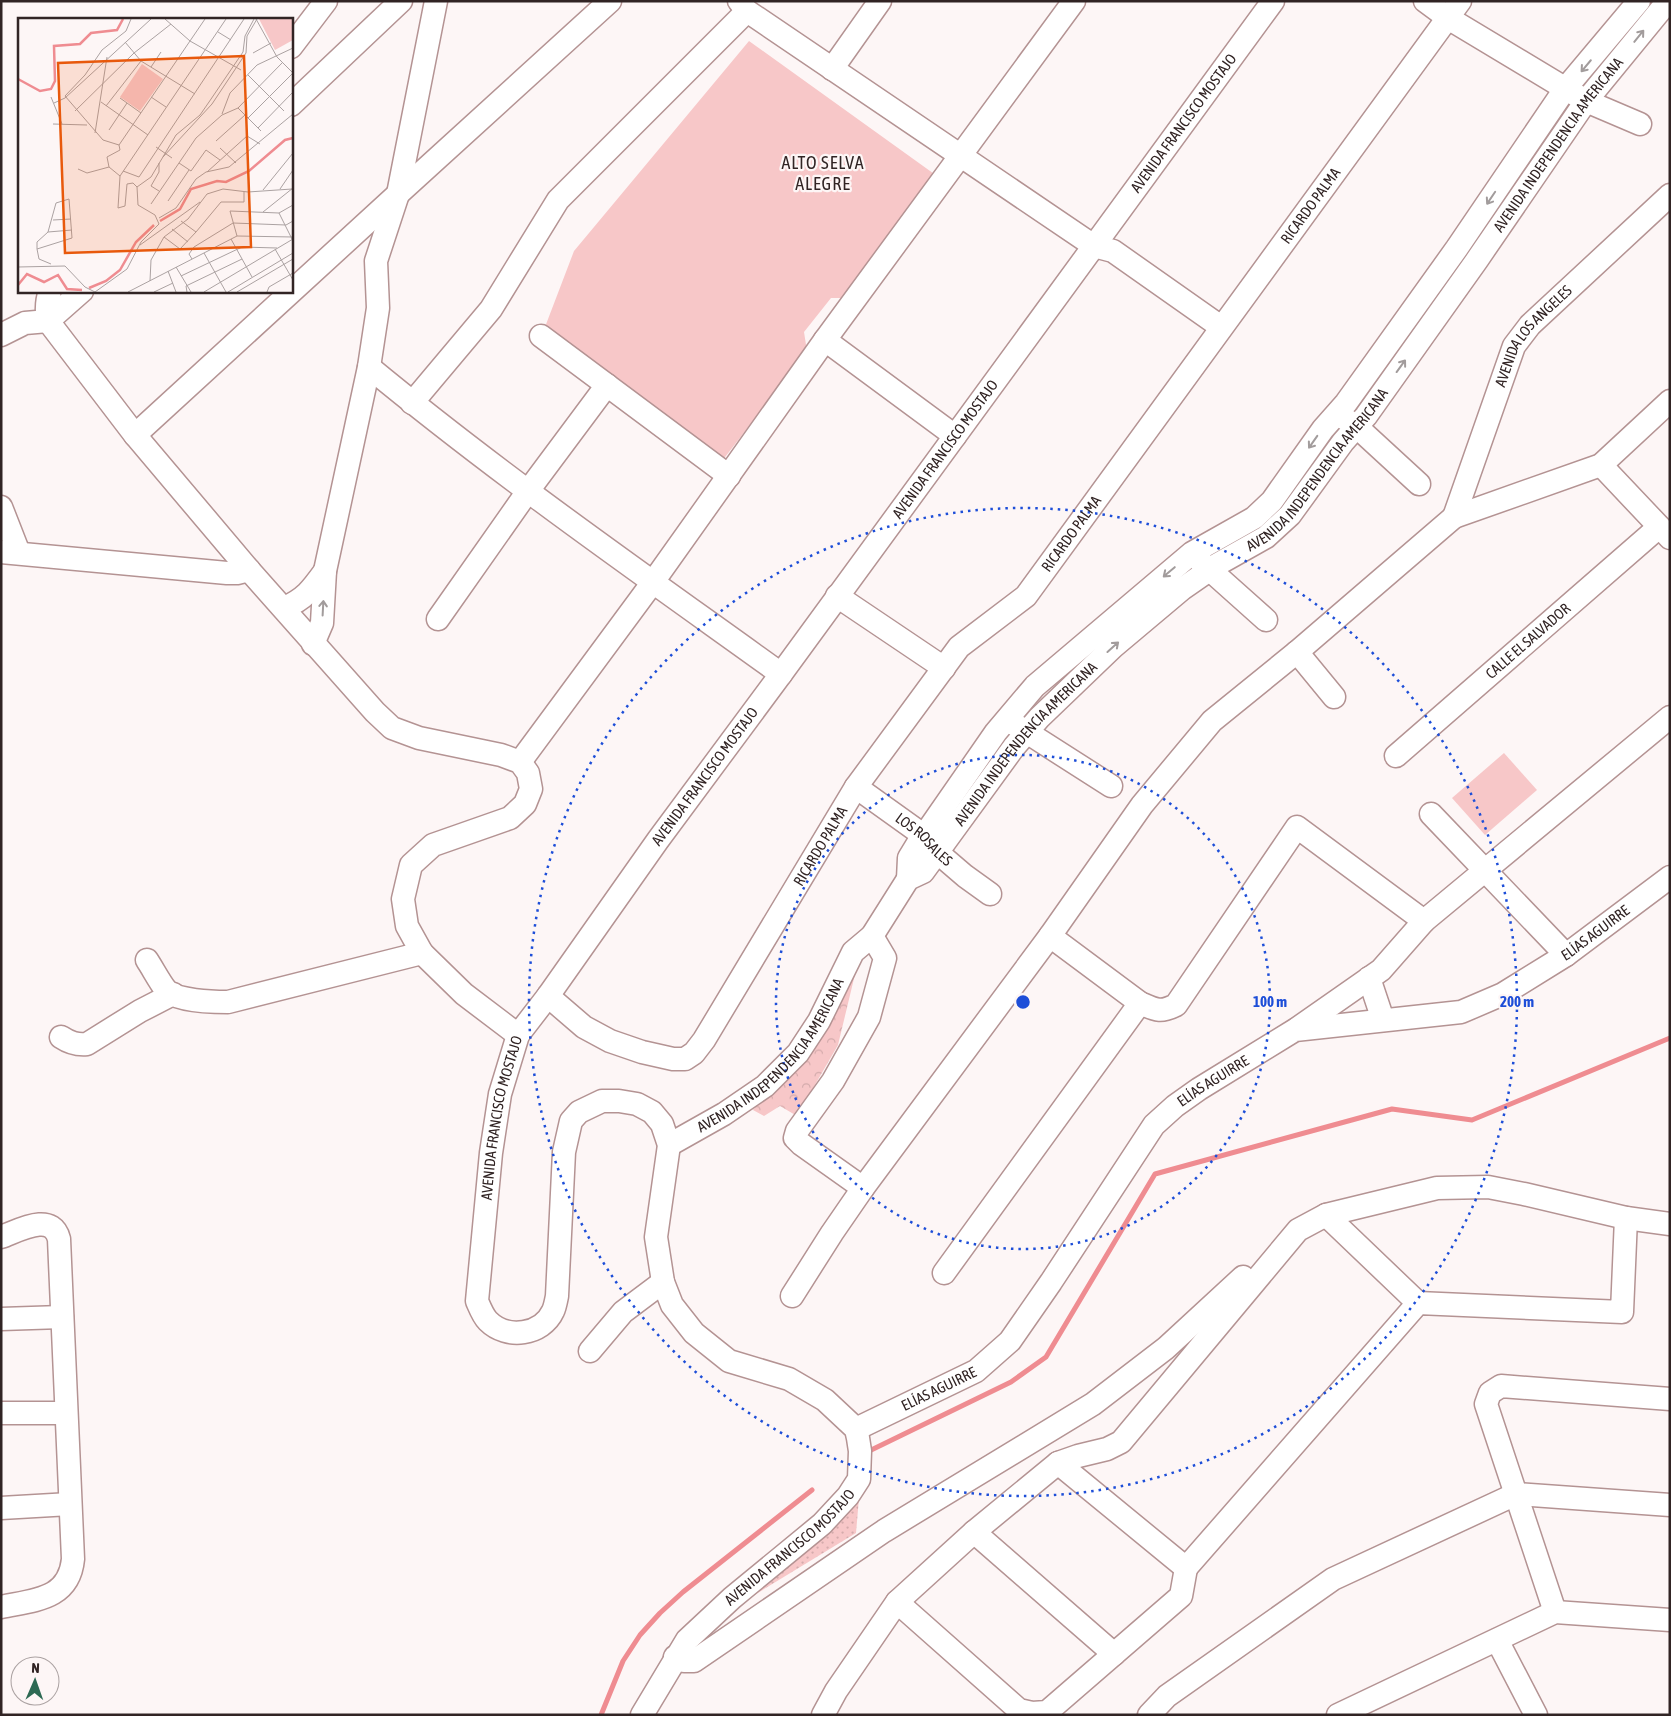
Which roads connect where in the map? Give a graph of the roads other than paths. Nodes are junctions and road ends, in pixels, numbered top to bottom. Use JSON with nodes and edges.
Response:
{"nodes":[{"id":1,"x":326,"y":1,"type":"edge"},
{"id":2,"x":401,"y":1,"type":"edge"},
{"id":3,"x":436,"y":1,"type":"edge"},
{"id":4,"x":610,"y":1,"type":"edge"},
{"id":5,"x":880,"y":1,"type":"edge"},
{"id":6,"x":1074,"y":1,"type":"edge"},
{"id":7,"x":1274,"y":1,"type":"edge"},
{"id":8,"x":1425,"y":1,"type":"edge"},
{"id":9,"x":1639,"y":1,"type":"edge"},
{"id":10,"x":1668,"y":1,"type":"edge"},
{"id":11,"x":743,"y":6,"type":"edge"},
{"id":12,"x":1454,"y":10,"type":"edge"},
{"id":13,"x":292,"y":46,"type":"edge"},
{"id":14,"x":832,"y":69,"type":"junction"},
{"id":15,"x":1565,"y":89,"type":"junction"},
{"id":16,"x":1586,"y":101,"type":"junction"},
{"id":17,"x":292,"y":104,"type":"edge"},
{"id":18,"x":1640,"y":124,"type":"dead end"},
{"id":19,"x":961,"y":155,"type":"junction"},
{"id":20,"x":398,"y":194,"type":"junction"},
{"id":21,"x":1670,"y":195,"type":"edge"},
{"id":22,"x":1094,"y":246,"type":"junction"},
{"id":23,"x":292,"y":291,"type":"edge"},
{"id":24,"x":50,"y":292,"type":"edge"},
{"id":25,"x":81,"y":292,"type":"edge"},
{"id":26,"x":291,"y":292,"type":"edge"},
{"id":27,"x":48,"y":321,"type":"junction"},
{"id":28,"x":1221,"y":327,"type":"junction"},
{"id":29,"x":1,"y":335,"type":"edge"},
{"id":30,"x":541,"y":336,"type":"dead end"},
{"id":31,"x":825,"y":340,"type":"junction"},
{"id":32,"x":369,"y":367,"type":"junction"},
{"id":33,"x":607,"y":385,"type":"junction"},
{"id":34,"x":1670,"y":401,"type":"edge"},
{"id":35,"x":412,"y":403,"type":"junction"},
{"id":36,"x":1337,"y":414,"type":"junction"},
{"id":37,"x":1357,"y":427,"type":"junction"},
{"id":38,"x":135,"y":435,"type":"junction"},
{"id":39,"x":955,"y":436,"type":"junction"},
{"id":40,"x":1601,"y":465,"type":"junction"},
{"id":41,"x":729,"y":476,"type":"junction"},
{"id":42,"x":1419,"y":484,"type":"dead end"},
{"id":43,"x":528,"y":491,"type":"junction"},
{"id":44,"x":1,"y":507,"type":"edge"},
{"id":45,"x":1454,"y":517,"type":"junction"},
{"id":46,"x":216,"y":529,"type":"junction"},
{"id":47,"x":1664,"y":532,"type":"edge"},
{"id":48,"x":10,"y":553,"type":"edge"},
{"id":49,"x":1192,"y":553,"type":"junction"},
{"id":50,"x":198,"y":569,"type":"junction"},
{"id":51,"x":249,"y":570,"type":"junction"},
{"id":52,"x":1209,"y":570,"type":"junction"},
{"id":53,"x":325,"y":571,"type":"junction"},
{"id":54,"x":653,"y":582,"type":"junction"},
{"id":55,"x":837,"y":596,"type":"junction"},
{"id":56,"x":284,"y":608,"type":"junction"},
{"id":57,"x":438,"y":619,"type":"dead end"},
{"id":58,"x":1266,"y":620,"type":"dead end"},
{"id":59,"x":313,"y":644,"type":"junction"},
{"id":60,"x":1297,"y":652,"type":"junction"},
{"id":61,"x":944,"y":668,"type":"junction"},
{"id":62,"x":782,"y":674,"type":"junction"},
{"id":63,"x":1334,"y":697,"type":"dead end"},
{"id":64,"x":1670,"y":717,"type":"edge"},
{"id":65,"x":1007,"y":719,"type":"junction"},
{"id":66,"x":1026,"y":733,"type":"junction"},
{"id":67,"x":1396,"y":756,"type":"dead end"},
{"id":68,"x":520,"y":762,"type":"junction"},
{"id":69,"x":1111,"y":786,"type":"dead end"},
{"id":70,"x":856,"y":787,"type":"junction"},
{"id":71,"x":1431,"y":814,"type":"dead end"},
{"id":72,"x":922,"y":835,"type":"junction"},
{"id":73,"x":937,"y":852,"type":"junction"},
{"id":74,"x":1485,"y":870,"type":"junction"},
{"id":75,"x":1670,"y":877,"type":"edge"},
{"id":76,"x":908,"y":879,"type":"junction"},
{"id":77,"x":990,"y":894,"type":"dead end"},
{"id":78,"x":1424,"y":921,"type":"junction"},
{"id":79,"x":872,"y":936,"type":"junction"},
{"id":80,"x":1050,"y":936,"type":"junction"},
{"id":81,"x":422,"y":953,"type":"junction"},
{"id":82,"x":1566,"y":955,"type":"junction"},
{"id":83,"x":146,"y":960,"type":"dead end"},
{"id":84,"x":1369,"y":978,"type":"junction"},
{"id":85,"x":173,"y":994,"type":"junction"},
{"id":86,"x":548,"y":996,"type":"junction"},
{"id":87,"x":1140,"y":1003,"type":"junction"},
{"id":88,"x":1383,"y":1020,"type":"junction"},
{"id":89,"x":1295,"y":1030,"type":"junction"},
{"id":90,"x":518,"y":1035,"type":"junction"},
{"id":91,"x":61,"y":1037,"type":"dead end"},
{"id":92,"x":669,"y":1145,"type":"junction"},
{"id":93,"x":864,"y":1188,"type":"junction"},
{"id":94,"x":1326,"y":1215,"type":"junction"},
{"id":95,"x":1626,"y":1218,"type":"junction"},
{"id":96,"x":1670,"y":1224,"type":"edge"},
{"id":97,"x":1298,"y":1230,"type":"junction"},
{"id":98,"x":1,"y":1237,"type":"edge"},
{"id":99,"x":944,"y":1273,"type":"dead end"},
{"id":100,"x":663,"y":1282,"type":"junction"},
{"id":101,"x":792,"y":1296,"type":"dead end"},
{"id":102,"x":1418,"y":1303,"type":"junction"},
{"id":103,"x":62,"y":1317,"type":"junction"},
{"id":104,"x":1,"y":1319,"type":"edge"},
{"id":105,"x":590,"y":1351,"type":"dead end"},
{"id":106,"x":1670,"y":1398,"type":"edge"},
{"id":107,"x":1,"y":1413,"type":"edge"},
{"id":108,"x":66,"y":1413,"type":"junction"},
{"id":109,"x":856,"y":1429,"type":"junction"},
{"id":110,"x":1058,"y":1463,"type":"junction"},
{"id":111,"x":1516,"y":1494,"type":"junction"},
{"id":112,"x":70,"y":1504,"type":"junction"},
{"id":113,"x":1670,"y":1505,"type":"edge"},
{"id":114,"x":1,"y":1508,"type":"edge"},
{"id":115,"x":974,"y":1532,"type":"junction"},
{"id":116,"x":1186,"y":1568,"type":"junction"},
{"id":117,"x":896,"y":1602,"type":"junction"},
{"id":118,"x":1,"y":1608,"type":"edge"},
{"id":119,"x":1555,"y":1612,"type":"junction"},
{"id":120,"x":1670,"y":1620,"type":"edge"},
{"id":121,"x":1498,"y":1640,"type":"junction"},
{"id":122,"x":1114,"y":1654,"type":"junction"},
{"id":123,"x":675,"y":1657,"type":"junction"},
{"id":124,"x":642,"y":1715,"type":"edge"},
{"id":125,"x":822,"y":1715,"type":"edge"},
{"id":126,"x":1149,"y":1715,"type":"edge"},
{"id":127,"x":1338,"y":1715,"type":"edge"},
{"id":128,"x":1536,"y":1715,"type":"edge"}],
"edges":[{"from":1,"to":13,"type":"street"},
{"from":2,"to":17,"type":"street"},
{"from":3,"to":20,"type":"street"},
{"from":4,"to":20,"type":"street"},
{"from":5,"to":14,"type":"street"},
{"from":6,"to":19,"type":"street"},
{"from":7,"to":22,"type":"street","name":"AVENIDA FRANCISCO MOSTAJO"},
{"from":8,"to":12,"type":"street"},
{"from":9,"to":15,"type":"street","name":"AVENIDA INDEPENDENCIA AMERICANA","one_way":true},
{"from":16,"to":10,"type":"street","name":"AVENIDA INDEPENDENCIA AMERICANA","one_way":true},
{"from":11,"to":14,"type":"street"},
{"from":11,"to":35,"type":"street"},
{"from":12,"to":15,"type":"street"},
{"from":12,"to":28,"type":"street","name":"RICARDO PALMA"},
{"from":14,"to":19,"type":"street"},
{"from":15,"to":16,"type":"street"},
{"from":15,"to":36,"type":"street","name":"AVENIDA INDEPENDENCIA AMERICANA","one_way":true},
{"from":16,"to":18,"type":"street"},
{"from":37,"to":16,"type":"street","name":"AVENIDA INDEPENDENCIA AMERICANA","one_way":true},
{"from":19,"to":22,"type":"street"},
{"from":19,"to":31,"type":"street"},
{"from":20,"to":23,"type":"street"},
{"from":20,"to":32,"type":"street"},
{"from":21,"to":45,"type":"street","name":"AVENIDA LOS ANGELES"},
{"from":22,"to":28,"type":"street"},
{"from":22,"to":39,"type":"street","name":"AVENIDA FRANCISCO MOSTAJO"},
{"from":24,"to":27,"type":"street"},
{"from":25,"to":27,"type":"street"},
{"from":26,"to":38,"type":"street"},
{"from":27,"to":29,"type":"street"},
{"from":27,"to":38,"type":"street"},
{"from":28,"to":61,"type":"street","name":"RICARDO PALMA"},
{"from":30,"to":33,"type":"street"},
{"from":31,"to":39,"type":"street"},
{"from":31,"to":41,"type":"street"},
{"from":32,"to":35,"type":"street"},
{"from":32,"to":53,"type":"street"},
{"from":33,"to":41,"type":"street"},
{"from":33,"to":43,"type":"street"},
{"from":34,"to":40,"type":"street"},
{"from":35,"to":43,"type":"street"},
{"from":36,"to":37,"type":"street"},
{"from":36,"to":49,"type":"street","name":"AVENIDA INDEPENDENCIA AMERICANA","one_way":true},
{"from":37,"to":42,"type":"street"},
{"from":37,"to":52,"type":"street","name":"AVENIDA INDEPENDENCIA AMERICANA"},
{"from":38,"to":46,"type":"street"},
{"from":39,"to":55,"type":"street","name":"AVENIDA FRANCISCO MOSTAJO"},
{"from":40,"to":45,"type":"street"},
{"from":40,"to":47,"type":"street"},
{"from":41,"to":54,"type":"street"},
{"from":43,"to":54,"type":"street"},
{"from":43,"to":57,"type":"street"},
{"from":44,"to":48,"type":"street"},
{"from":45,"to":60,"type":"street"},
{"from":46,"to":50,"type":"street"},
{"from":46,"to":51,"type":"street"},
{"from":47,"to":67,"type":"street","name":"CALLE EL SALVADOR"},
{"from":48,"to":50,"type":"street"},
{"from":49,"to":52,"type":"street"},
{"from":49,"to":65,"type":"street","name":"AVENIDA INDEPENDENCIA AMERICANA","one_way":true},
{"from":50,"to":51,"type":"street"},
{"from":51,"to":56,"type":"street"},
{"from":52,"to":58,"type":"street"},
{"from":66,"to":52,"type":"street","name":"AVENIDA INDEPENDENCIA AMERICANA","one_way":true},
{"from":53,"to":56,"type":"street"},
{"from":59,"to":53,"type":"street","one_way":true},
{"from":54,"to":62,"type":"street"},
{"from":54,"to":68,"type":"street"},
{"from":55,"to":61,"type":"street"},
{"from":55,"to":62,"type":"street","name":"AVENIDA FRANCISCO MOSTAJO"},
{"from":56,"to":59,"type":"street"},
{"from":59,"to":68,"type":"street"},
{"from":60,"to":63,"type":"street"},
{"from":60,"to":80,"type":"street"},
{"from":61,"to":70,"type":"street","name":"RICARDO PALMA"},
{"from":62,"to":86,"type":"street","name":"AVENIDA FRANCISCO MOSTAJO"},
{"from":64,"to":74,"type":"street"},
{"from":65,"to":66,"type":"street"},
{"from":65,"to":72,"type":"street","name":"AVENIDA INDEPENDENCIA AMERICANA"},
{"from":66,"to":69,"type":"street"},
{"from":66,"to":73,"type":"street","name":"AVENIDA INDEPENDENCIA AMERICANA"},
{"from":68,"to":81,"type":"street"},
{"from":70,"to":72,"type":"street","name":"LOS ROSALES"},
{"from":70,"to":86,"type":"street","name":"RICARDO PALMA"},
{"from":71,"to":74,"type":"street"},
{"from":72,"to":73,"type":"street","name":"LOS ROSALES"},
{"from":72,"to":76,"type":"street","name":"AVENIDA INDEPENDENCIA AMERICANA"},
{"from":73,"to":76,"type":"street","name":"AVENIDA INDEPENDENCIA AMERICANA"},
{"from":73,"to":77,"type":"street","name":"LOS ROSALES"},
{"from":74,"to":78,"type":"street"},
{"from":74,"to":82,"type":"street"},
{"from":75,"to":82,"type":"street","name":"ELÍAS AGUIRRE"},
{"from":76,"to":79,"type":"street","name":"AVENIDA INDEPENDENCIA AMERICANA"},
{"from":78,"to":84,"type":"street"},
{"from":78,"to":87,"type":"street"},
{"from":79,"to":92,"type":"street","name":"AVENIDA INDEPENDENCIA AMERICANA"},
{"from":79,"to":93,"type":"street"},
{"from":80,"to":87,"type":"street"},
{"from":80,"to":93,"type":"street"},
{"from":81,"to":85,"type":"street"},
{"from":81,"to":90,"type":"street"},
{"from":82,"to":88,"type":"street","name":"ELÍAS AGUIRRE"},
{"from":83,"to":85,"type":"street"},
{"from":84,"to":88,"type":"street"},
{"from":84,"to":89,"type":"street"},
{"from":85,"to":91,"type":"street"},
{"from":86,"to":90,"type":"street","name":"AVENIDA FRANCISCO MOSTAJO"},
{"from":87,"to":99,"type":"street"},
{"from":88,"to":89,"type":"street","name":"ELÍAS AGUIRRE"},
{"from":89,"to":109,"type":"street","name":"ELÍAS AGUIRRE"},
{"from":90,"to":92,"type":"street","name":"AVENIDA FRANCISCO MOSTAJO"},
{"from":92,"to":100,"type":"street","name":"AVENIDA FRANCISCO MOSTAJO"},
{"from":93,"to":101,"type":"street"},
{"from":94,"to":95,"type":"street"},
{"from":94,"to":97,"type":"street"},
{"from":94,"to":102,"type":"street"},
{"from":95,"to":96,"type":"street"},
{"from":95,"to":102,"type":"street"},
{"from":97,"to":110,"type":"street"},
{"from":97,"to":123,"type":"street"},
{"from":98,"to":103,"type":"street"},
{"from":100,"to":105,"type":"street"},
{"from":100,"to":109,"type":"street","name":"AVENIDA FRANCISCO MOSTAJO"},
{"from":102,"to":116,"type":"street"},
{"from":103,"to":104,"type":"street"},
{"from":103,"to":108,"type":"street"},
{"from":106,"to":111,"type":"street"},
{"from":107,"to":108,"type":"street"},
{"from":108,"to":112,"type":"street"},
{"from":109,"to":123,"type":"street","name":"AVENIDA FRANCISCO MOSTAJO"},
{"from":110,"to":115,"type":"street"},
{"from":110,"to":116,"type":"street"},
{"from":111,"to":113,"type":"street"},
{"from":111,"to":119,"type":"street"},
{"from":111,"to":126,"type":"street"},
{"from":112,"to":114,"type":"street"},
{"from":112,"to":118,"type":"street"},
{"from":115,"to":117,"type":"street"},
{"from":115,"to":122,"type":"street"},
{"from":116,"to":122,"type":"street"},
{"from":117,"to":122,"type":"street"},
{"from":117,"to":125,"type":"street"},
{"from":119,"to":120,"type":"street"},
{"from":119,"to":121,"type":"street"},
{"from":121,"to":127,"type":"street"},
{"from":121,"to":128,"type":"street"},
{"from":123,"to":124,"type":"street","name":"AVENIDA FRANCISCO MOSTAJO"}]}
